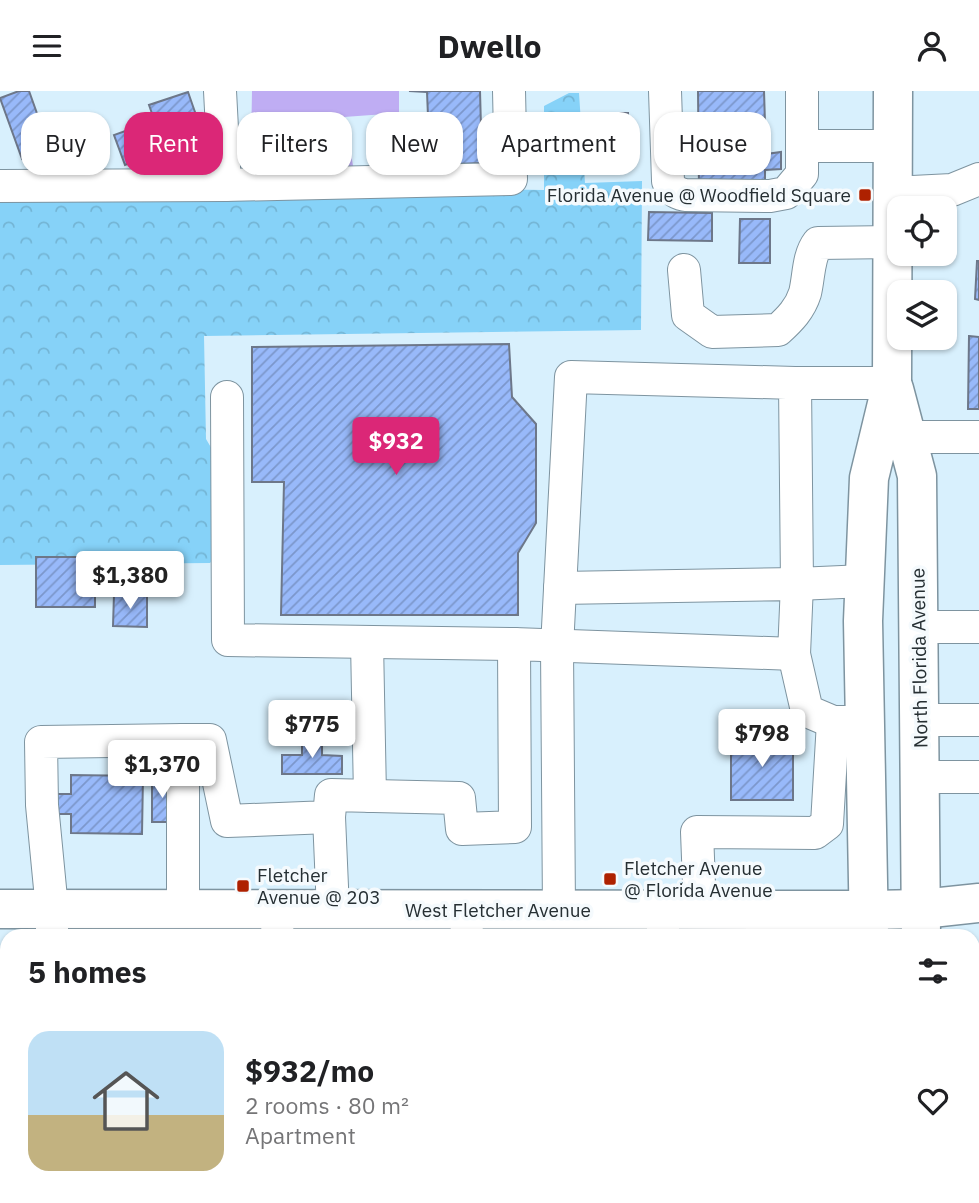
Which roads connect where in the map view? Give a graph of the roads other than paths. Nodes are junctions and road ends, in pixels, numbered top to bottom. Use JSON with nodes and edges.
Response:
{"nodes":[{"id":1,"x":220,"y":91,"type":"edge"},
{"id":2,"x":509,"y":91,"type":"edge"},
{"id":3,"x":666,"y":91,"type":"edge"},
{"id":4,"x":802,"y":91,"type":"edge"},
{"id":5,"x":893,"y":91,"type":"edge"},
{"id":6,"x":802,"y":146,"type":"junction"},
{"id":7,"x":893,"y":146,"type":"junction"},
{"id":8,"x":979,"y":179,"type":"edge"},
{"id":9,"x":225,"y":185,"type":"junction"},
{"id":10,"x":0,"y":186,"type":"edge"},
{"id":11,"x":893,"y":193,"type":"joint"},
{"id":12,"x":887,"y":242,"type":"edge"},
{"id":13,"x":893,"y":266,"type":"edge"},
{"id":14,"x":684,"y":270,"type":"dead end"},
{"id":15,"x":795,"y":383,"type":"junction"},
{"id":16,"x":892,"y":383,"type":"junction"},
{"id":17,"x":227,"y":397,"type":"dead end"},
{"id":18,"x":906,"y":436,"type":"junction"},
{"id":19,"x":979,"y":437,"type":"edge"},
{"id":20,"x":865,"y":580,"type":"junction"},
{"id":21,"x":797,"y":585,"type":"junction"},
{"id":22,"x":560,"y":588,"type":"junction"},
{"id":23,"x":919,"y":627,"type":"junction"},
{"id":24,"x":979,"y":627,"type":"edge"},
{"id":25,"x":368,"y":642,"type":"junction"},
{"id":26,"x":514,"y":644,"type":"junction"},
{"id":27,"x":557,"y":647,"type":"junction"},
{"id":28,"x":794,"y":654,"type":"junction"},
{"id":29,"x":919,"y":720,"type":"junction"},
{"id":30,"x":979,"y":720,"type":"edge"},
{"id":31,"x":849,"y":722,"type":"junction"},
{"id":32,"x":183,"y":740,"type":"junction"},
{"id":33,"x":920,"y":777,"type":"junction"},
{"id":34,"x":979,"y":777,"type":"edge"},
{"id":35,"x":370,"y":796,"type":"junction"},
{"id":36,"x":329,"y":817,"type":"junction"},
{"id":37,"x":515,"y":827,"type":"junction"},
{"id":38,"x":559,"y":827,"type":"junction"},
{"id":39,"x":979,"y":902,"type":"edge"},
{"id":40,"x":0,"y":909,"type":"edge"},
{"id":41,"x":183,"y":909,"type":"junction"},
{"id":42,"x":333,"y":910,"type":"junction"},
{"id":43,"x":700,"y":910,"type":"junction"},
{"id":44,"x":559,"y":911,"type":"junction"},
{"id":45,"x":52,"y":922,"type":"edge"},
{"id":46,"x":979,"y":922,"type":"edge"},
{"id":47,"x":277,"y":923,"type":"edge"},
{"id":48,"x":467,"y":923,"type":"edge"},
{"id":49,"x":663,"y":923,"type":"edge"},
{"id":50,"x":869,"y":923,"type":"edge"},
{"id":51,"x":921,"y":923,"type":"edge"}],
"edges":[{"from":1,"to":9,"type":"street"},
{"from":2,"to":9,"type":"street"},
{"from":3,"to":6,"type":"street"},
{"from":4,"to":6,"type":"street"},
{"from":5,"to":7,"type":"main road","name":"North Florida Avenue"},
{"from":6,"to":7,"type":"street"},
{"from":7,"to":11,"type":"main road","name":"North Florida Avenue"},
{"from":8,"to":11,"type":"street"},
{"from":9,"to":10,"type":"street"},
{"from":12,"to":14,"type":"street"},
{"from":13,"to":16,"type":"main road","name":"North Florida Avenue"},
{"from":15,"to":16,"type":"street"},
{"from":15,"to":21,"type":"street"},
{"from":15,"to":22,"type":"street"},
{"from":16,"to":18,"type":"main road","name":"North Florida Avenue"},
{"from":16,"to":20,"type":"main road","name":"North Florida Avenue"},
{"from":17,"to":25,"type":"street"},
{"from":18,"to":19,"type":"street"},
{"from":18,"to":23,"type":"main road","name":"North Florida Avenue"},
{"from":20,"to":21,"type":"street"},
{"from":20,"to":31,"type":"main road","name":"North Florida Avenue"},
{"from":21,"to":22,"type":"street"},
{"from":21,"to":28,"type":"street"},
{"from":22,"to":27,"type":"street"},
{"from":23,"to":24,"type":"street"},
{"from":23,"to":29,"type":"main road","name":"North Florida Avenue"},
{"from":25,"to":26,"type":"street"},
{"from":25,"to":35,"type":"street"},
{"from":26,"to":27,"type":"street"},
{"from":26,"to":37,"type":"street"},
{"from":27,"to":28,"type":"street"},
{"from":27,"to":38,"type":"street"},
{"from":28,"to":31,"type":"street"},
{"from":29,"to":30,"type":"street"},
{"from":29,"to":33,"type":"main road","name":"North Florida Avenue"},
{"from":31,"to":43,"type":"street"},
{"from":31,"to":50,"type":"main road","name":"North Florida Avenue"},
{"from":32,"to":36,"type":"street"},
{"from":32,"to":41,"type":"street"},
{"from":32,"to":45,"type":"street"},
{"from":33,"to":34,"type":"street"},
{"from":33,"to":51,"type":"main road","name":"North Florida Avenue"},
{"from":35,"to":36,"type":"street"},
{"from":35,"to":37,"type":"street"},
{"from":36,"to":42,"type":"street"},
{"from":37,"to":38,"type":"street"},
{"from":38,"to":44,"type":"street"},
{"from":39,"to":51,"type":"main road"},
{"from":40,"to":45,"type":"main road","name":"West Fletcher Avenue"},
{"from":41,"to":45,"type":"main road","name":"West Fletcher Avenue"},
{"from":41,"to":47,"type":"main road","name":"West Fletcher Avenue"},
{"from":42,"to":47,"type":"main road","name":"West Fletcher Avenue"},
{"from":42,"to":48,"type":"main road","name":"West Fletcher Avenue"},
{"from":43,"to":49,"type":"main road","name":"West Fletcher Avenue"},
{"from":43,"to":50,"type":"main road","name":"West Fletcher Avenue"},
{"from":44,"to":48,"type":"main road","name":"West Fletcher Avenue"},
{"from":44,"to":49,"type":"main road","name":"West Fletcher Avenue"},
{"from":46,"to":51,"type":"main road"},
{"from":50,"to":51,"type":"main road","name":"West Fletcher Avenue"}]}
